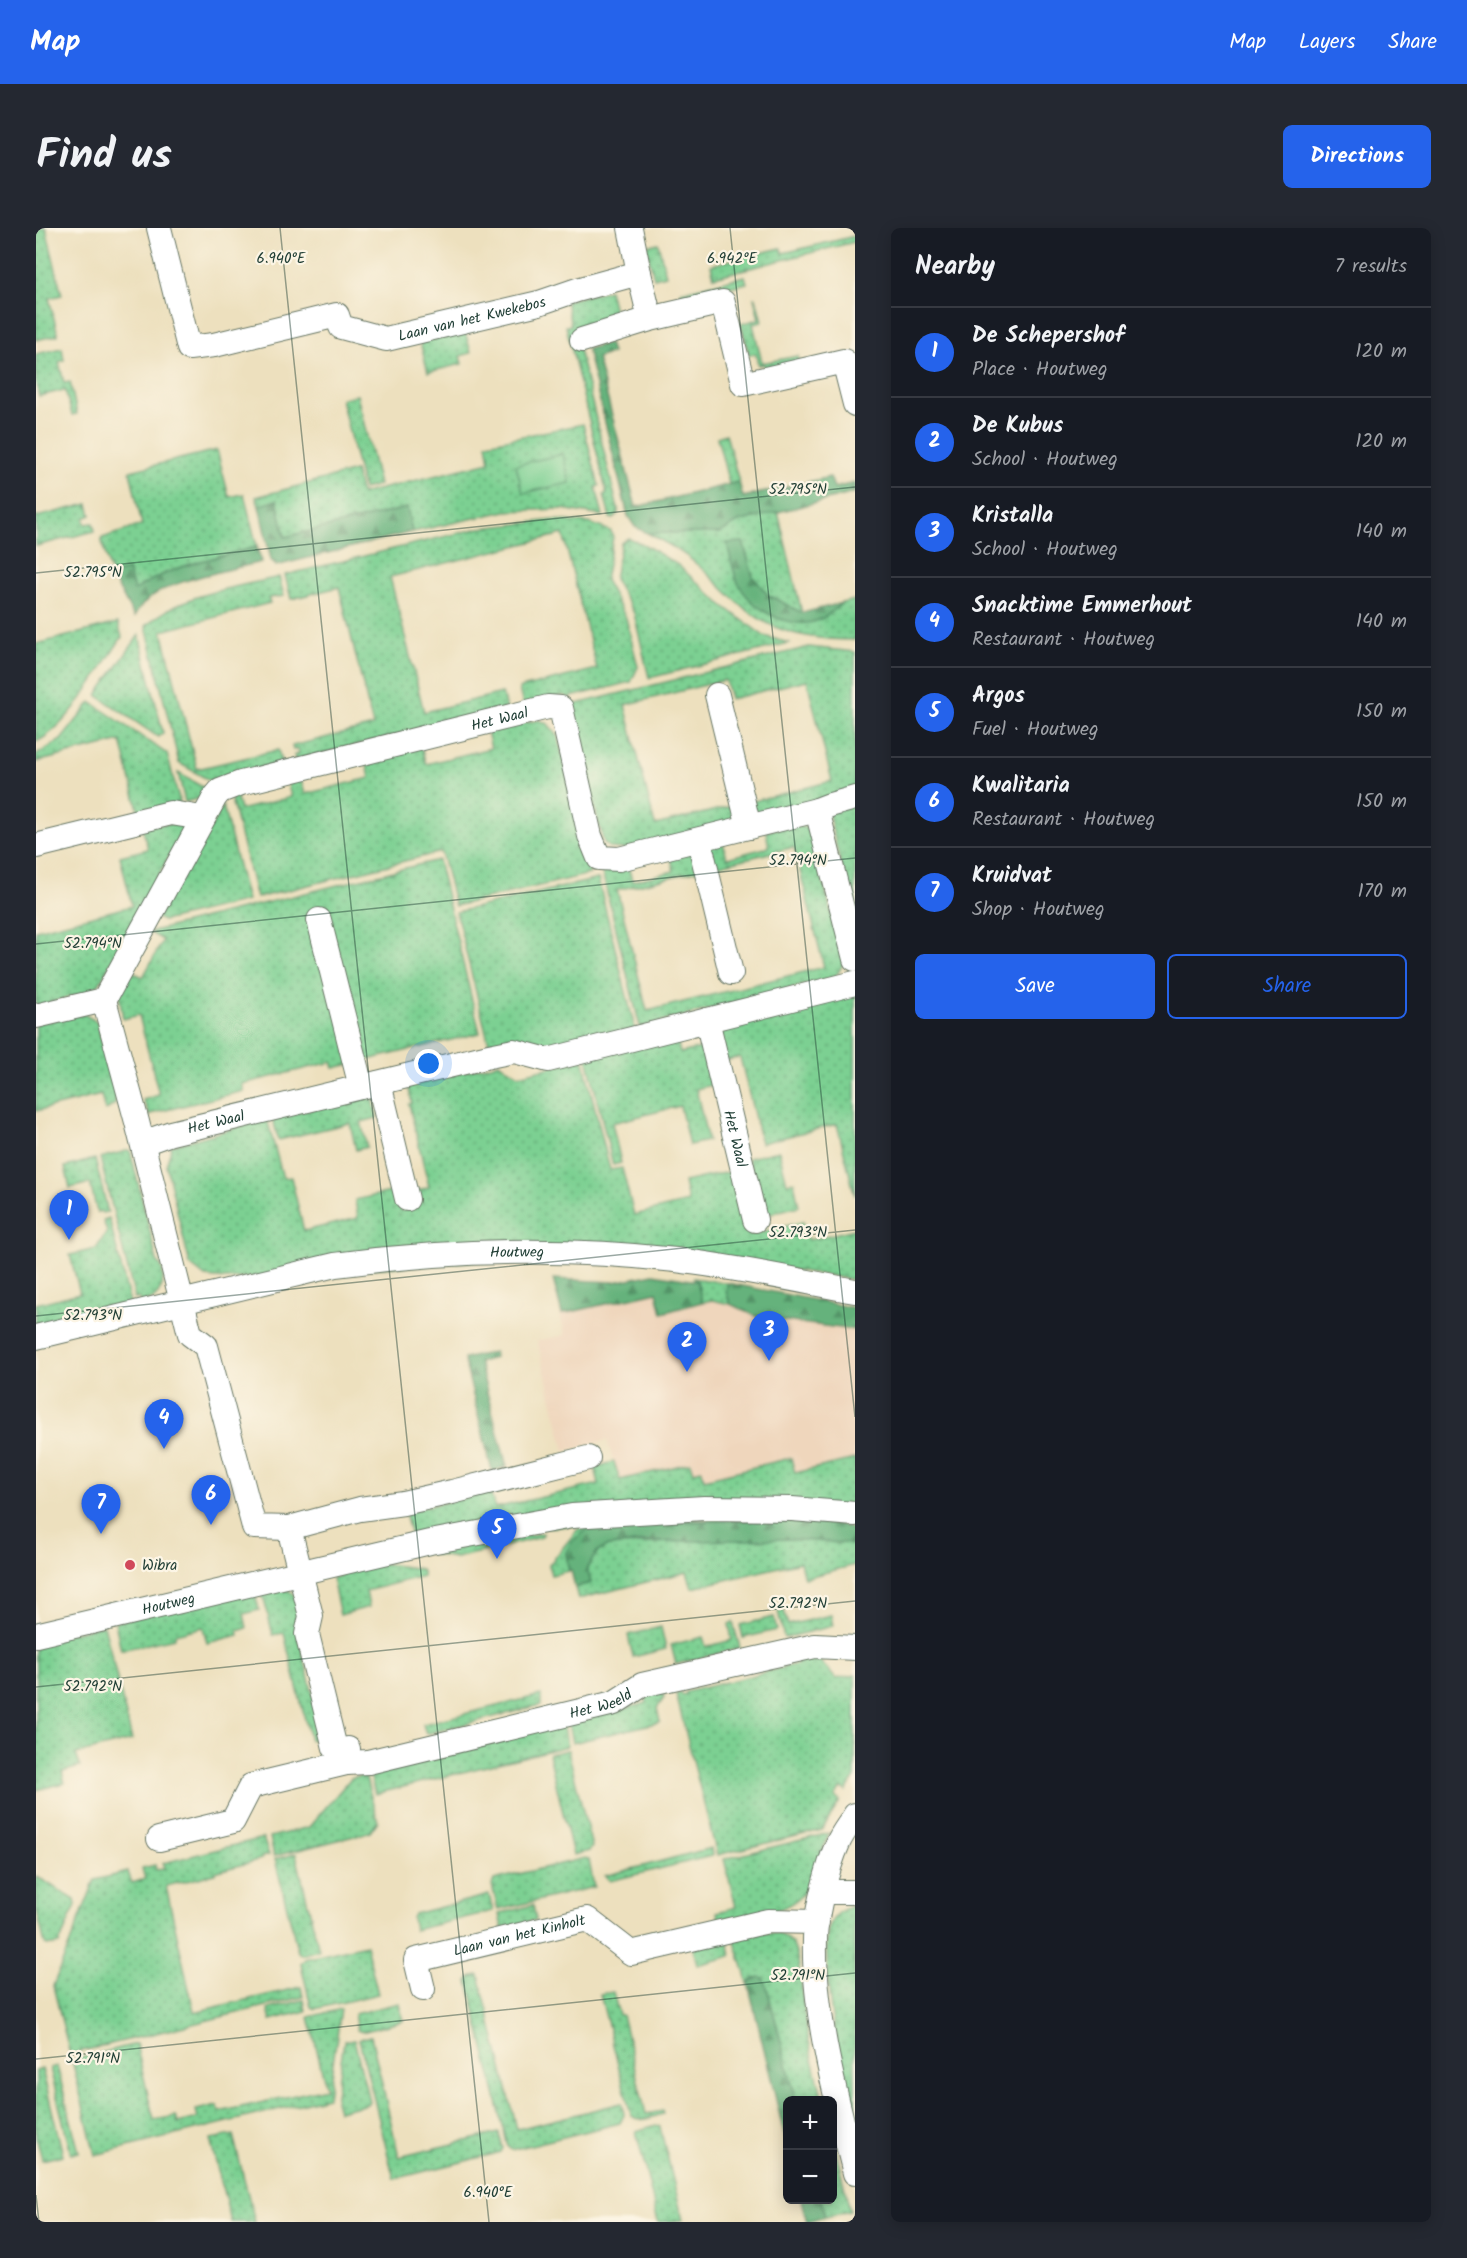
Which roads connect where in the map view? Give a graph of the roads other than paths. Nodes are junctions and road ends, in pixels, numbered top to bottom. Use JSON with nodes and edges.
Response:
{"nodes":[{"id":1,"x":159,"y":228,"type":"edge"},
{"id":2,"x":630,"y":228,"type":"edge"},
{"id":3,"x":639,"y":273,"type":"junction"},
{"id":4,"x":650,"y":319,"type":"junction"},
{"id":5,"x":582,"y":340,"type":"dead end"},
{"id":6,"x":855,"y":404,"type":"edge"},
{"id":7,"x":717,"y":695,"type":"dead end"},
{"id":8,"x":855,"y":798,"type":"edge"},
{"id":9,"x":817,"y":810,"type":"junction"},
{"id":10,"x":202,"y":818,"type":"junction"},
{"id":11,"x":749,"y":827,"type":"junction"},
{"id":12,"x":699,"y":840,"type":"junction"},
{"id":13,"x":36,"y":846,"type":"edge"},
{"id":14,"x":319,"y":920,"type":"dead end"},
{"id":15,"x":855,"y":959,"type":"edge"},
{"id":16,"x":731,"y":973,"type":"dead end"},
{"id":17,"x":855,"y":983,"type":"edge"},
{"id":18,"x":104,"y":1000,"type":"junction"},
{"id":19,"x":36,"y":1016,"type":"edge"},
{"id":20,"x":706,"y":1020,"type":"junction"},
{"id":21,"x":370,"y":1085,"type":"junction"},
{"id":22,"x":143,"y":1143,"type":"junction"},
{"id":23,"x":407,"y":1198,"type":"dead end"},
{"id":24,"x":755,"y":1220,"type":"dead end"},
{"id":25,"x":855,"y":1291,"type":"edge"},
{"id":26,"x":182,"y":1302,"type":"junction"},
{"id":27,"x":36,"y":1337,"type":"edge"},
{"id":28,"x":588,"y":1458,"type":"dead end"},
{"id":29,"x":855,"y":1514,"type":"edge"},
{"id":30,"x":289,"y":1528,"type":"junction"},
{"id":31,"x":301,"y":1572,"type":"junction"},
{"id":32,"x":36,"y":1635,"type":"edge"},
{"id":33,"x":855,"y":1648,"type":"edge"},
{"id":34,"x":346,"y":1760,"type":"junction"},
{"id":35,"x":855,"y":1815,"type":"edge"},
{"id":36,"x":159,"y":1839,"type":"dead end"},
{"id":37,"x":823,"y":1892,"type":"junction"},
{"id":38,"x":855,"y":1892,"type":"edge"},
{"id":39,"x":817,"y":1922,"type":"junction"},
{"id":40,"x":423,"y":1989,"type":"dead end"},
{"id":41,"x":855,"y":2173,"type":"edge"}],
"edges":[{"from":1,"to":3,"type":"street","name":"Laan van het Kwekebos"},
{"from":2,"to":3,"type":"street"},
{"from":3,"to":4,"type":"street"},
{"from":4,"to":5,"type":"street"},
{"from":4,"to":6,"type":"street"},
{"from":7,"to":11,"type":"street"},
{"from":8,"to":9,"type":"street","name":"Het Waal"},
{"from":9,"to":11,"type":"street","name":"Het Waal"},
{"from":9,"to":15,"type":"street"},
{"from":10,"to":12,"type":"street","name":"Het Waal"},
{"from":10,"to":13,"type":"street"},
{"from":10,"to":18,"type":"street","name":"Het Waal"},
{"from":11,"to":12,"type":"street","name":"Het Waal"},
{"from":12,"to":16,"type":"street"},
{"from":14,"to":21,"type":"street"},
{"from":17,"to":20,"type":"street","name":"Het Waal"},
{"from":18,"to":19,"type":"street"},
{"from":18,"to":22,"type":"street"},
{"from":20,"to":21,"type":"street","name":"Het Waal"},
{"from":20,"to":24,"type":"street","name":"Het Waal"},
{"from":21,"to":22,"type":"street","name":"Het Waal"},
{"from":21,"to":23,"type":"street"},
{"from":22,"to":26,"type":"street"},
{"from":25,"to":26,"type":"street","name":"Houtweg"},
{"from":26,"to":27,"type":"street","name":"Houtweg"},
{"from":26,"to":30,"type":"street"},
{"from":28,"to":30,"type":"street"},
{"from":29,"to":31,"type":"street","name":"Houtweg"},
{"from":30,"to":31,"type":"street"},
{"from":31,"to":32,"type":"street","name":"Houtweg"},
{"from":31,"to":34,"type":"street"},
{"from":33,"to":34,"type":"street","name":"Het Weeld"},
{"from":34,"to":36,"type":"street","name":"Het Weeld"},
{"from":35,"to":37,"type":"street"},
{"from":37,"to":38,"type":"street"},
{"from":37,"to":39,"type":"street"},
{"from":39,"to":40,"type":"street","name":"Laan van het Kinholt"},
{"from":39,"to":41,"type":"street"}]}
